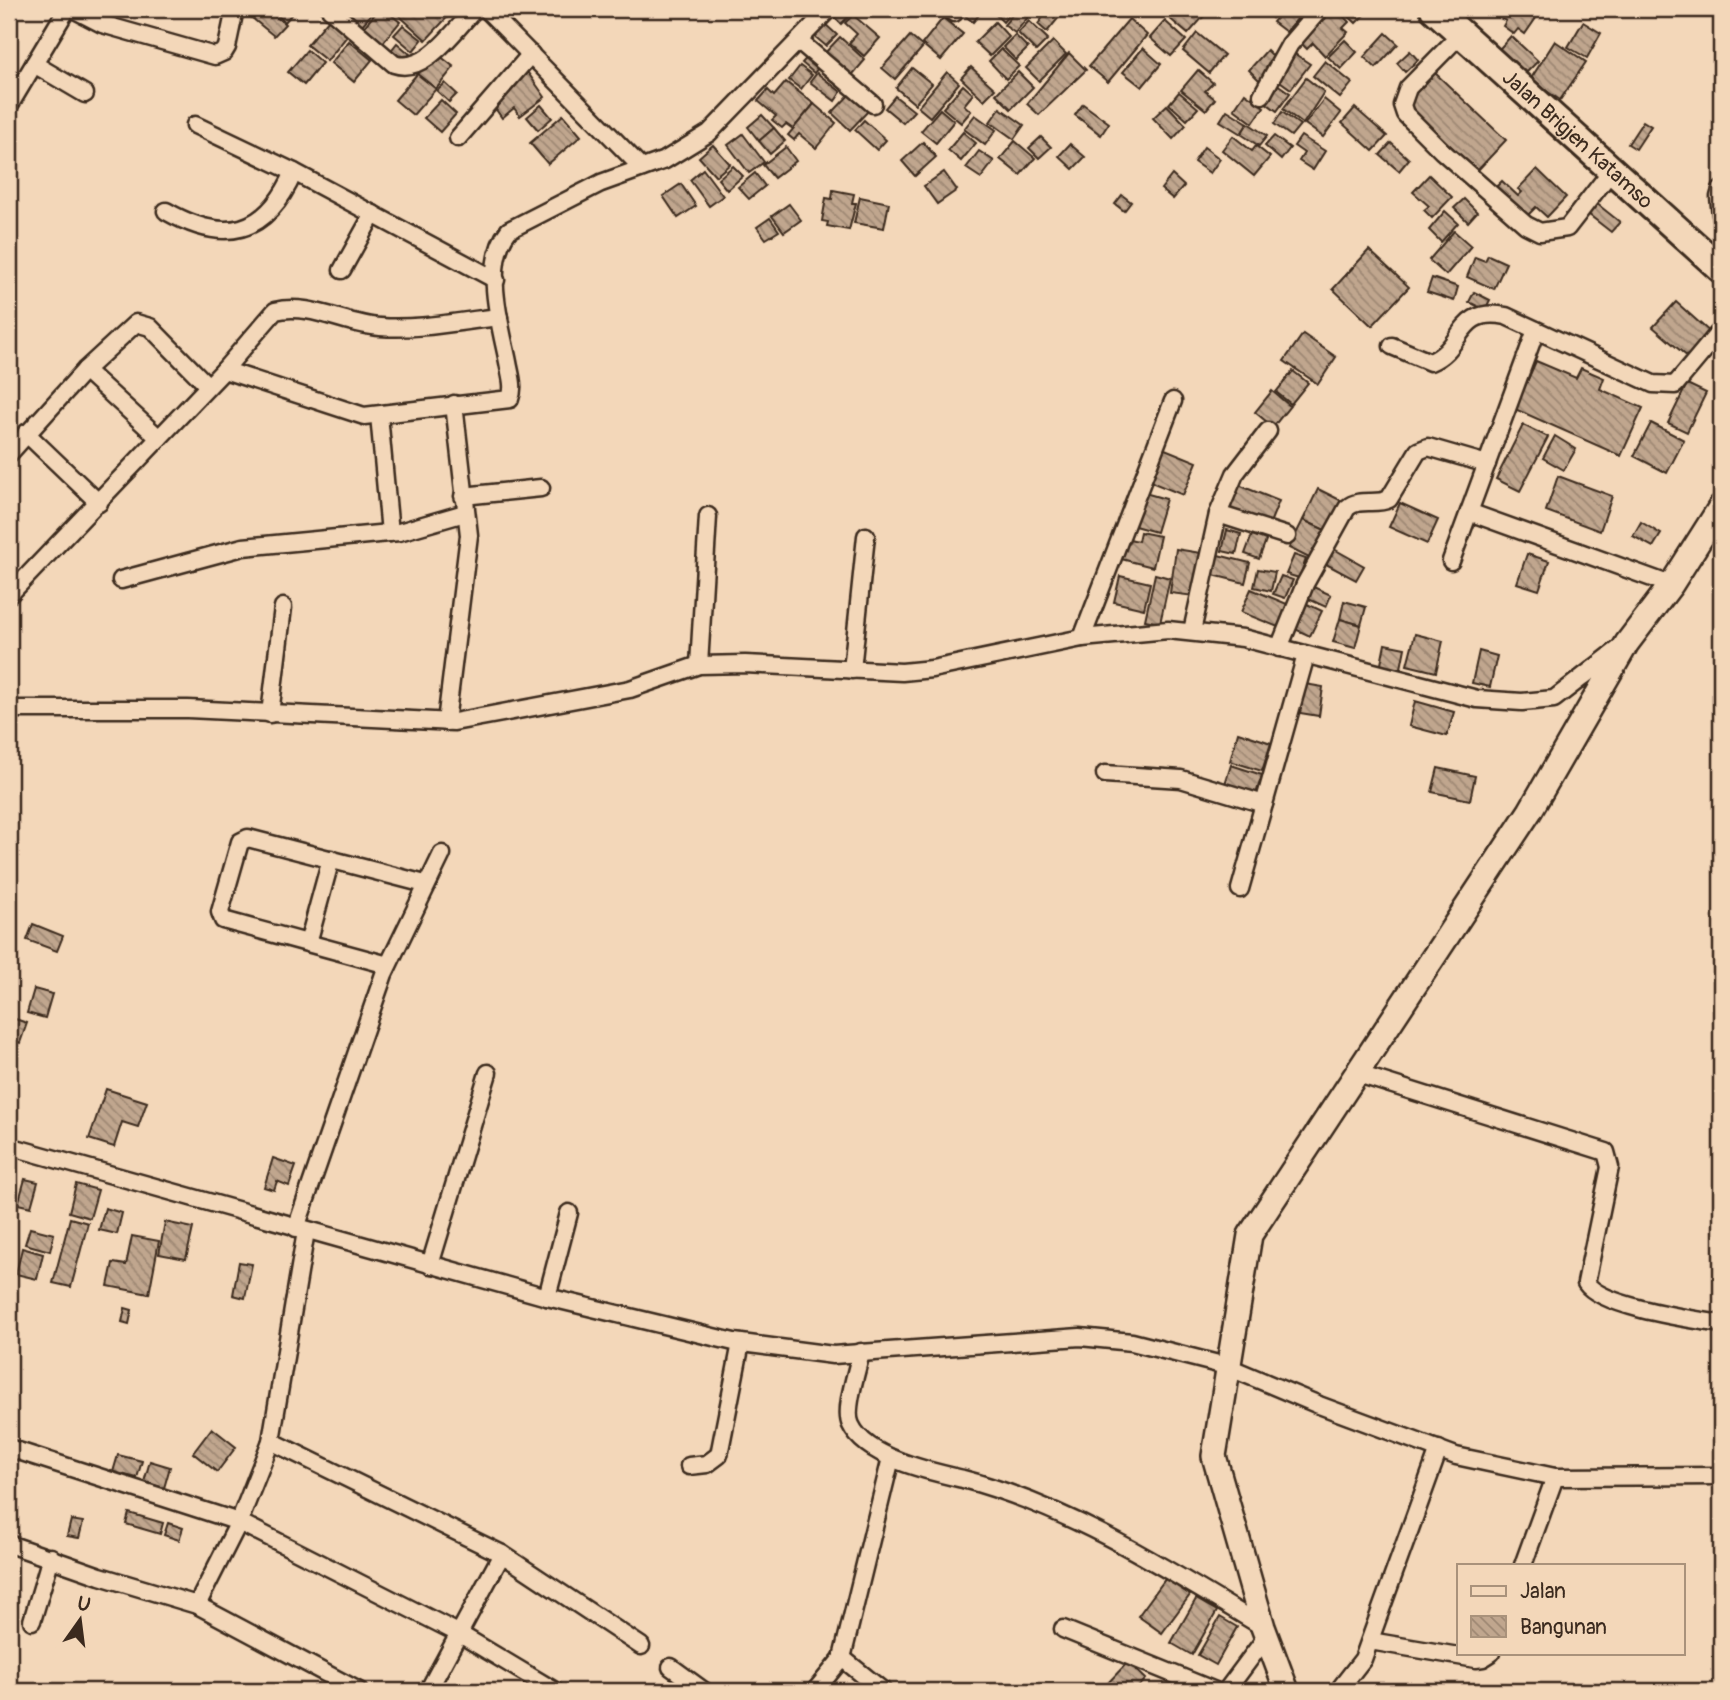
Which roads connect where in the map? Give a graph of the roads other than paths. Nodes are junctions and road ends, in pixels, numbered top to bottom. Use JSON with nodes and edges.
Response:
{"nodes":[{"id":1,"x":67,"y":9,"type":"edge"},
{"id":2,"x":73,"y":9,"type":"edge"},
{"id":3,"x":235,"y":9,"type":"edge"},
{"id":4,"x":330,"y":9,"type":"edge"},
{"id":5,"x":475,"y":9,"type":"edge"},
{"id":6,"x":486,"y":9,"type":"edge"},
{"id":7,"x":829,"y":9,"type":"edge"},
{"id":8,"x":1320,"y":9,"type":"edge"},
{"id":9,"x":1434,"y":9,"type":"edge"},
{"id":10,"x":1462,"y":33,"type":"junction"},
{"id":11,"x":800,"y":42,"type":"junction"},
{"id":12,"x":531,"y":54,"type":"junction"},
{"id":13,"x":34,"y":64,"type":"junction"},
{"id":14,"x":85,"y":94,"type":"dead end"},
{"id":15,"x":1262,"y":95,"type":"dead end"},
{"id":16,"x":873,"y":104,"type":"dead end"},
{"id":17,"x":9,"y":106,"type":"edge"},
{"id":18,"x":195,"y":125,"type":"dead end"},
{"id":19,"x":458,"y":138,"type":"dead end"},
{"id":20,"x":642,"y":168,"type":"junction"},
{"id":21,"x":1612,"y":170,"type":"junction"},
{"id":22,"x":294,"y":172,"type":"junction"},
{"id":23,"x":1721,"y":190,"type":"edge"},
{"id":24,"x":166,"y":211,"type":"dead end"},
{"id":25,"x":373,"y":214,"type":"junction"},
{"id":26,"x":1721,"y":215,"type":"edge"},
{"id":27,"x":1721,"y":269,"type":"edge"},
{"id":28,"x":342,"y":270,"type":"dead end"},
{"id":29,"x":496,"y":280,"type":"junction"},
{"id":30,"x":499,"y":317,"type":"junction"},
{"id":31,"x":1536,"y":330,"type":"junction"},
{"id":32,"x":1721,"y":330,"type":"edge"},
{"id":33,"x":1392,"y":346,"type":"dead end"},
{"id":34,"x":85,"y":370,"type":"junction"},
{"id":35,"x":224,"y":370,"type":"junction"},
{"id":36,"x":208,"y":386,"type":"junction"},
{"id":37,"x":1173,"y":401,"type":"dead end"},
{"id":38,"x":454,"y":404,"type":"junction"},
{"id":39,"x":379,"y":415,"type":"junction"},
{"id":40,"x":1268,"y":430,"type":"dead end"},
{"id":41,"x":26,"y":433,"type":"junction"},
{"id":42,"x":159,"y":438,"type":"junction"},
{"id":43,"x":9,"y":454,"type":"edge"},
{"id":44,"x":1487,"y":464,"type":"junction"},
{"id":45,"x":541,"y":488,"type":"dead end"},
{"id":46,"x":463,"y":496,"type":"junction"},
{"id":47,"x":99,"y":503,"type":"junction"},
{"id":48,"x":1721,"y":506,"type":"edge"},
{"id":49,"x":1469,"y":512,"type":"junction"},
{"id":50,"x":465,"y":513,"type":"junction"},
{"id":51,"x":1219,"y":514,"type":"junction"},
{"id":52,"x":708,"y":516,"type":"dead end"},
{"id":53,"x":390,"y":533,"type":"junction"},
{"id":54,"x":1287,"y":536,"type":"dead end"},
{"id":55,"x":866,"y":537,"type":"dead end"},
{"id":56,"x":1451,"y":561,"type":"dead end"},
{"id":57,"x":121,"y":580,"type":"dead end"},
{"id":58,"x":1671,"y":585,"type":"junction"},
{"id":59,"x":9,"y":595,"type":"edge"},
{"id":60,"x":283,"y":607,"type":"dead end"},
{"id":61,"x":1192,"y":631,"type":"junction"},
{"id":62,"x":1082,"y":638,"type":"junction"},
{"id":63,"x":1628,"y":643,"type":"junction"},
{"id":64,"x":1279,"y":648,"type":"junction"},
{"id":65,"x":1307,"y":655,"type":"junction"},
{"id":66,"x":699,"y":665,"type":"junction"},
{"id":67,"x":852,"y":670,"type":"junction"},
{"id":68,"x":9,"y":709,"type":"edge"},
{"id":69,"x":270,"y":714,"type":"junction"},
{"id":70,"x":446,"y":722,"type":"junction"},
{"id":71,"x":1105,"y":774,"type":"dead end"},
{"id":72,"x":1264,"y":804,"type":"junction"},
{"id":73,"x":442,"y":854,"type":"dead end"},
{"id":74,"x":331,"y":859,"type":"junction"},
{"id":75,"x":425,"y":884,"type":"junction"},
{"id":76,"x":1240,"y":889,"type":"dead end"},
{"id":77,"x":308,"y":943,"type":"junction"},
{"id":78,"x":388,"y":965,"type":"junction"},
{"id":79,"x":488,"y":1073,"type":"dead end"},
{"id":80,"x":1355,"y":1073,"type":"junction"},
{"id":81,"x":9,"y":1146,"type":"edge"},
{"id":82,"x":569,"y":1213,"type":"dead end"},
{"id":83,"x":301,"y":1229,"type":"junction"},
{"id":84,"x":430,"y":1265,"type":"junction"},
{"id":85,"x":547,"y":1297,"type":"junction"},
{"id":86,"x":1721,"y":1324,"type":"edge"},
{"id":87,"x":741,"y":1343,"type":"junction"},
{"id":88,"x":861,"y":1352,"type":"junction"},
{"id":89,"x":1226,"y":1366,"type":"junction"},
{"id":90,"x":271,"y":1441,"type":"junction"},
{"id":91,"x":9,"y":1448,"type":"edge"},
{"id":92,"x":1439,"y":1449,"type":"junction"},
{"id":93,"x":891,"y":1458,"type":"junction"},
{"id":94,"x":689,"y":1466,"type":"dead end"},
{"id":95,"x":1555,"y":1476,"type":"junction"},
{"id":96,"x":1721,"y":1476,"type":"edge"},
{"id":97,"x":239,"y":1522,"type":"junction"},
{"id":98,"x":9,"y":1544,"type":"edge"},
{"id":99,"x":502,"y":1554,"type":"junction"},
{"id":100,"x":51,"y":1557,"type":"junction"},
{"id":101,"x":1523,"y":1564,"type":"edge"},
{"id":102,"x":197,"y":1605,"type":"junction"},
{"id":103,"x":32,"y":1621,"type":"dead end"},
{"id":104,"x":1063,"y":1629,"type":"dead end"},
{"id":105,"x":1265,"y":1631,"type":"junction"},
{"id":106,"x":458,"y":1633,"type":"junction"},
{"id":107,"x":1370,"y":1640,"type":"junction"},
{"id":108,"x":641,"y":1646,"type":"dead end"},
{"id":109,"x":1489,"y":1654,"type":"edge"},
{"id":110,"x":842,"y":1658,"type":"junction"},
{"id":111,"x":671,"y":1667,"type":"dead end"},
{"id":112,"x":359,"y":1691,"type":"edge"},
{"id":113,"x":428,"y":1691,"type":"edge"},
{"id":114,"x":555,"y":1691,"type":"edge"},
{"id":115,"x":704,"y":1691,"type":"edge"},
{"id":116,"x":815,"y":1691,"type":"edge"},
{"id":117,"x":883,"y":1691,"type":"edge"},
{"id":118,"x":1215,"y":1691,"type":"edge"},
{"id":119,"x":1226,"y":1691,"type":"edge"},
{"id":120,"x":1287,"y":1691,"type":"edge"},
{"id":121,"x":1338,"y":1691,"type":"edge"}],
"edges":[{"from":1,"to":13,"type":"street"},
{"from":2,"to":3,"type":"street"},
{"from":4,"to":5,"type":"street"},
{"from":6,"to":12,"type":"street"},
{"from":7,"to":11,"type":"street"},
{"from":8,"to":15,"type":"street"},
{"from":9,"to":10,"type":"main road","name":"Jalan Brigjen Katamso"},
{"from":10,"to":21,"type":"main road","name":"Jalan Brigjen Katamso"},
{"from":10,"to":21,"type":"street"},
{"from":11,"to":16,"type":"street"},
{"from":11,"to":20,"type":"street"},
{"from":12,"to":19,"type":"street"},
{"from":12,"to":20,"type":"street"},
{"from":13,"to":14,"type":"street"},
{"from":13,"to":17,"type":"street"},
{"from":18,"to":22,"type":"street"},
{"from":20,"to":29,"type":"street"},
{"from":21,"to":27,"type":"main road","name":"Jalan Brigjen Katamso"},
{"from":22,"to":24,"type":"street"},
{"from":22,"to":25,"type":"street"},
{"from":23,"to":26,"type":"street"},
{"from":25,"to":28,"type":"street"},
{"from":25,"to":29,"type":"street"},
{"from":29,"to":30,"type":"street"},
{"from":30,"to":35,"type":"street"},
{"from":30,"to":38,"type":"street"},
{"from":31,"to":32,"type":"street"},
{"from":31,"to":33,"type":"street"},
{"from":31,"to":44,"type":"street"},
{"from":34,"to":36,"type":"street"},
{"from":34,"to":41,"type":"street"},
{"from":34,"to":42,"type":"street"},
{"from":35,"to":36,"type":"street"},
{"from":35,"to":39,"type":"street"},
{"from":36,"to":42,"type":"street"},
{"from":37,"to":62,"type":"street"},
{"from":38,"to":39,"type":"street"},
{"from":38,"to":46,"type":"street"},
{"from":39,"to":53,"type":"street"},
{"from":40,"to":51,"type":"street"},
{"from":41,"to":43,"type":"street"},
{"from":41,"to":47,"type":"street"},
{"from":42,"to":47,"type":"street"},
{"from":44,"to":49,"type":"street"},
{"from":44,"to":64,"type":"street"},
{"from":45,"to":46,"type":"street"},
{"from":46,"to":50,"type":"street"},
{"from":47,"to":59,"type":"street"},
{"from":48,"to":58,"type":"street"},
{"from":49,"to":56,"type":"street"},
{"from":49,"to":58,"type":"street"},
{"from":50,"to":53,"type":"street"},
{"from":50,"to":70,"type":"street"},
{"from":51,"to":54,"type":"street"},
{"from":51,"to":61,"type":"street"},
{"from":52,"to":66,"type":"street"},
{"from":53,"to":57,"type":"street"},
{"from":55,"to":67,"type":"street"},
{"from":58,"to":63,"type":"street"},
{"from":60,"to":69,"type":"street"},
{"from":61,"to":62,"type":"street"},
{"from":61,"to":64,"type":"street"},
{"from":62,"to":67,"type":"street"},
{"from":63,"to":65,"type":"street"},
{"from":63,"to":80,"type":"street"},
{"from":64,"to":65,"type":"street"},
{"from":65,"to":72,"type":"street"},
{"from":66,"to":67,"type":"street"},
{"from":66,"to":70,"type":"street"},
{"from":68,"to":69,"type":"street"},
{"from":69,"to":70,"type":"street"},
{"from":71,"to":72,"type":"street"},
{"from":72,"to":76,"type":"street"},
{"from":73,"to":75,"type":"street"},
{"from":74,"to":75,"type":"street"},
{"from":74,"to":77,"type":"street"},
{"from":74,"to":77,"type":"street"},
{"from":75,"to":78,"type":"street"},
{"from":77,"to":78,"type":"street"},
{"from":78,"to":83,"type":"street"},
{"from":79,"to":84,"type":"street"},
{"from":80,"to":86,"type":"street"},
{"from":80,"to":89,"type":"street"},
{"from":81,"to":83,"type":"street"},
{"from":82,"to":85,"type":"street"},
{"from":83,"to":84,"type":"street"},
{"from":83,"to":90,"type":"street"},
{"from":84,"to":85,"type":"street"},
{"from":85,"to":87,"type":"street"},
{"from":87,"to":88,"type":"street"},
{"from":87,"to":94,"type":"street"},
{"from":88,"to":89,"type":"street"},
{"from":88,"to":93,"type":"street"},
{"from":89,"to":92,"type":"street"},
{"from":89,"to":105,"type":"street"},
{"from":90,"to":97,"type":"street"},
{"from":90,"to":99,"type":"street"},
{"from":91,"to":97,"type":"street"},
{"from":92,"to":95,"type":"street"},
{"from":92,"to":107,"type":"street"},
{"from":93,"to":105,"type":"street"},
{"from":93,"to":110,"type":"street"},
{"from":95,"to":96,"type":"street"},
{"from":95,"to":101,"type":"street"},
{"from":97,"to":102,"type":"street"},
{"from":97,"to":106,"type":"street"},
{"from":98,"to":100,"type":"street"},
{"from":99,"to":106,"type":"street"},
{"from":99,"to":108,"type":"street"},
{"from":100,"to":102,"type":"street"},
{"from":100,"to":103,"type":"street"},
{"from":102,"to":112,"type":"street"},
{"from":104,"to":118,"type":"street"},
{"from":105,"to":119,"type":"street"},
{"from":105,"to":120,"type":"street"},
{"from":106,"to":113,"type":"street"},
{"from":106,"to":114,"type":"street"},
{"from":107,"to":109,"type":"street"},
{"from":107,"to":121,"type":"street"},
{"from":110,"to":116,"type":"street"},
{"from":110,"to":117,"type":"street"},
{"from":111,"to":115,"type":"street"}]}
